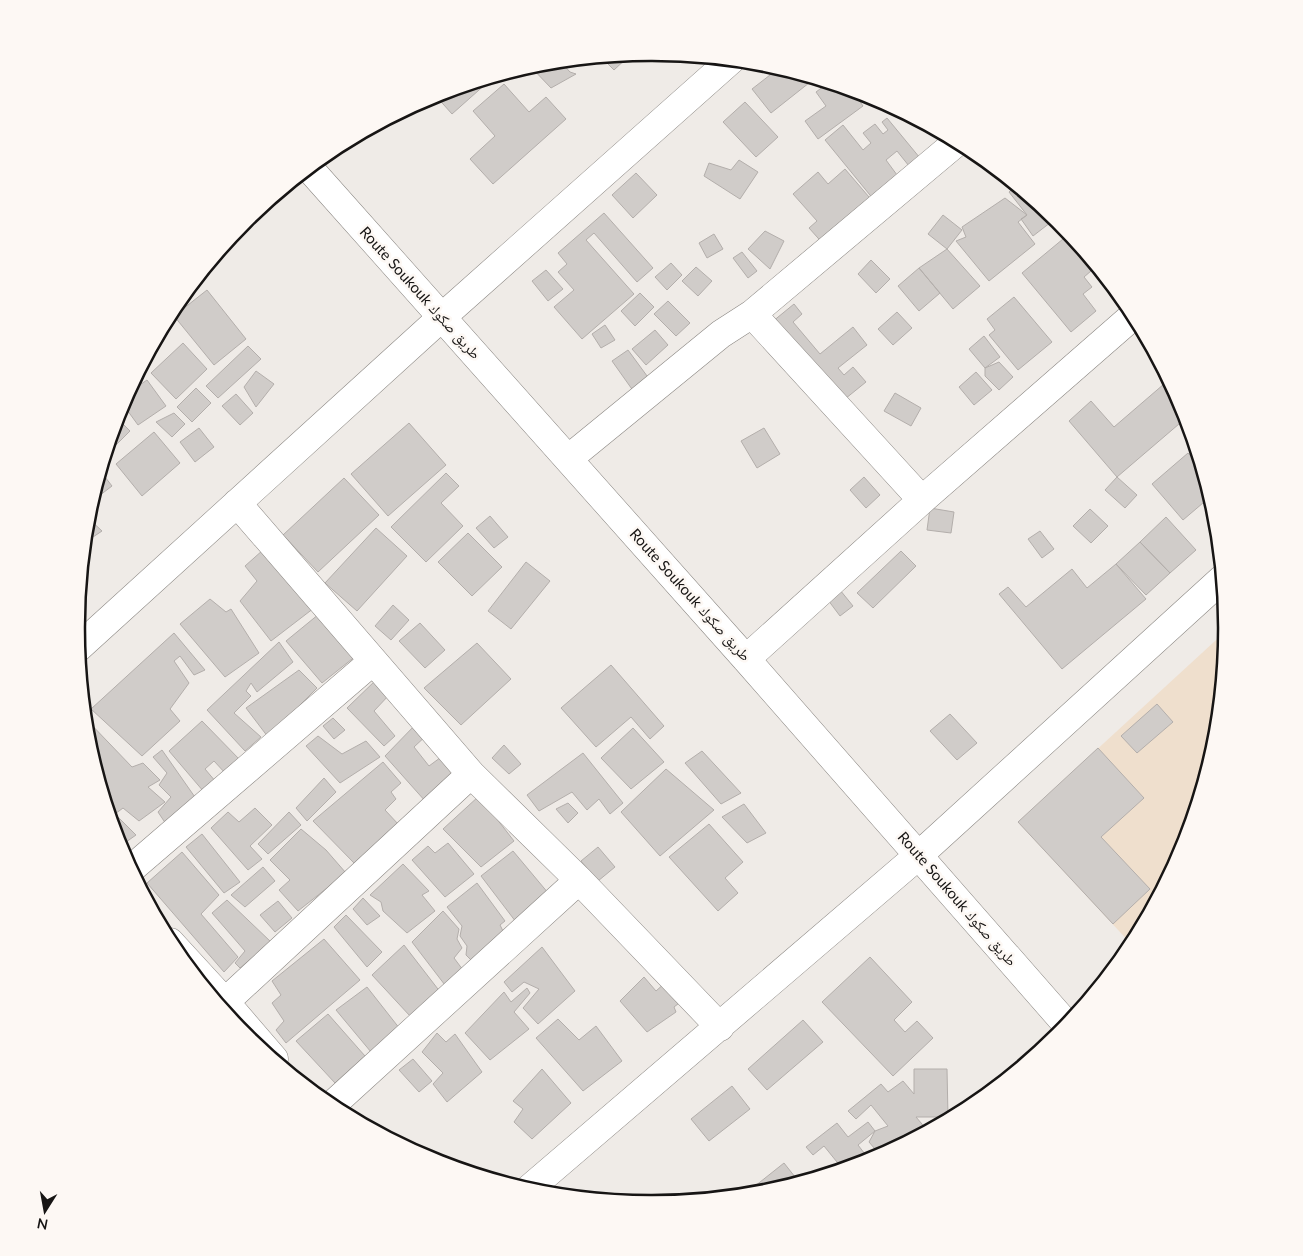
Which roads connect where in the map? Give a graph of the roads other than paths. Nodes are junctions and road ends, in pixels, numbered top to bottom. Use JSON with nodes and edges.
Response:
{"nodes":[{"id":1,"x":724,"y":66,"type":"edge"},
{"id":2,"x":951,"y":147,"type":"edge"},
{"id":3,"x":313,"y":173,"type":"edge"},
{"id":4,"x":752,"y":314,"type":"junction"},
{"id":5,"x":442,"y":317,"type":"junction"},
{"id":6,"x":1128,"y":321,"type":"edge"},
{"id":7,"x":568,"y":459,"type":"junction"},
{"id":8,"x":922,"y":500,"type":"junction"},
{"id":9,"x":237,"y":503,"type":"junction"},
{"id":10,"x":1216,"y":584,"type":"edge"},
{"id":11,"x":85,"y":641,"type":"edge"},
{"id":12,"x":746,"y":659,"type":"junction"},
{"id":13,"x":373,"y":660,"type":"junction"},
{"id":14,"x":471,"y":774,"type":"junction"},
{"id":15,"x":919,"y":855,"type":"junction"},
{"id":16,"x":136,"y":864,"type":"edge"},
{"id":17,"x":579,"y":880,"type":"junction"},
{"id":18,"x":225,"y":1002,"type":"edge"},
{"id":19,"x":1062,"y":1019,"type":"edge"},
{"id":20,"x":720,"y":1027,"type":"junction"},
{"id":21,"x":338,"y":1100,"type":"edge"},
{"id":22,"x":537,"y":1183,"type":"edge"}],
"edges":[{"from":1,"to":5,"type":"street"},
{"from":2,"to":4,"type":"street"},
{"from":3,"to":5,"type":"street","name":"Route Soukouk طريق صكوك"},
{"from":4,"to":7,"type":"street"},
{"from":4,"to":8,"type":"street"},
{"from":5,"to":7,"type":"street","name":"Route Soukouk طريق صكوك"},
{"from":5,"to":9,"type":"street"},
{"from":6,"to":8,"type":"street"},
{"from":7,"to":12,"type":"street","name":"Route Soukouk طريق صكوك"},
{"from":8,"to":12,"type":"street"},
{"from":9,"to":11,"type":"street"},
{"from":9,"to":13,"type":"street"},
{"from":10,"to":15,"type":"street"},
{"from":12,"to":15,"type":"street","name":"Route Soukouk طريق صكوك"},
{"from":13,"to":14,"type":"street"},
{"from":13,"to":16,"type":"street"},
{"from":14,"to":17,"type":"street"},
{"from":14,"to":18,"type":"street"},
{"from":15,"to":19,"type":"street","name":"Route Soukouk طريق صكوك"},
{"from":15,"to":20,"type":"street"},
{"from":17,"to":20,"type":"street"},
{"from":17,"to":21,"type":"street"},
{"from":20,"to":22,"type":"street"}]}
